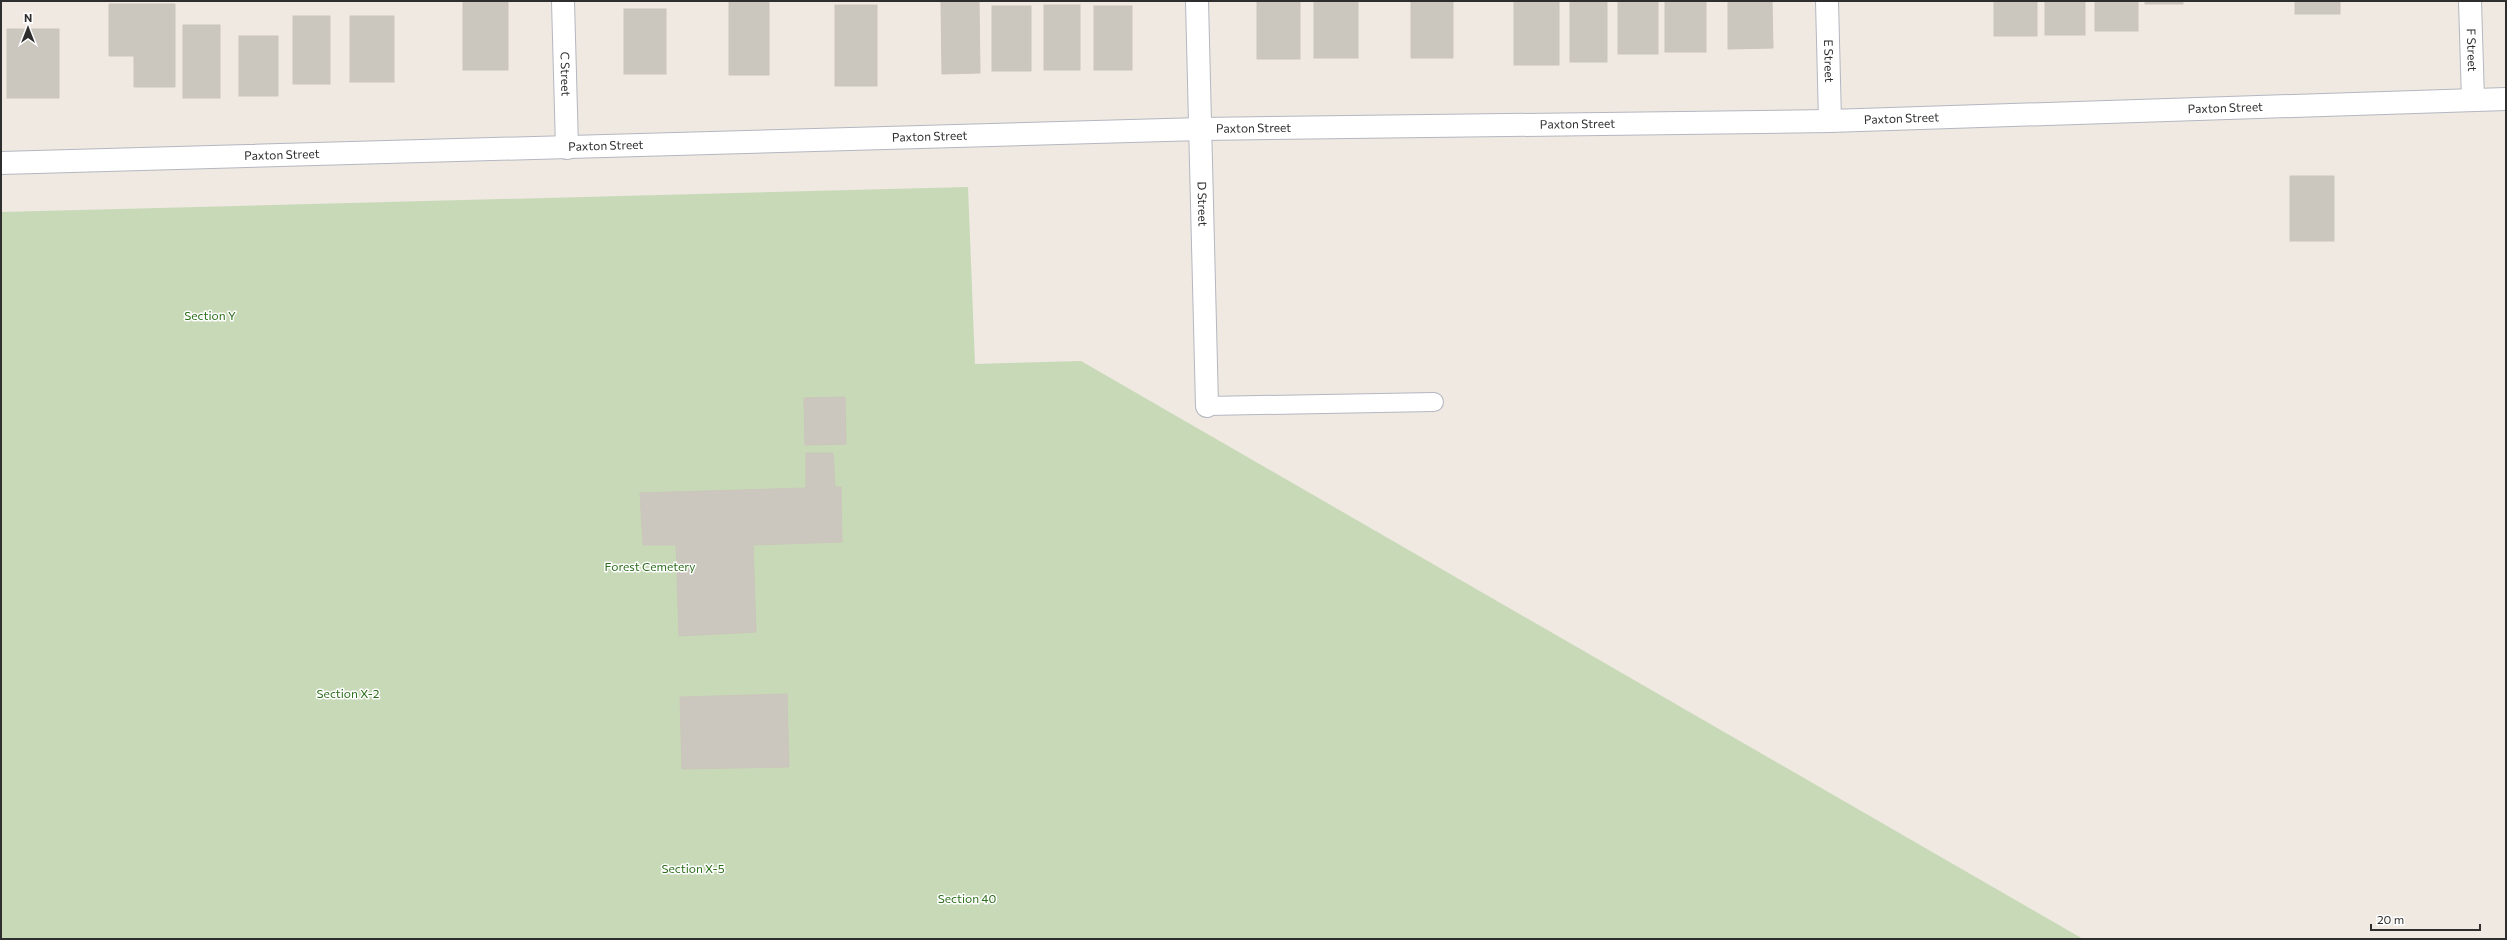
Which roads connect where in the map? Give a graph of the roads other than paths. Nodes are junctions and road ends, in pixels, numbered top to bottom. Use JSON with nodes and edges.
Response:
{"nodes":[{"id":1,"x":563,"y":1,"type":"edge"},
{"id":2,"x":1197,"y":1,"type":"edge"},
{"id":3,"x":1827,"y":1,"type":"edge"},
{"id":4,"x":2470,"y":1,"type":"edge"},
{"id":5,"x":2506,"y":99,"type":"edge"},
{"id":6,"x":2473,"y":100,"type":"junction"},
{"id":7,"x":1830,"y":121,"type":"junction"},
{"id":8,"x":1201,"y":129,"type":"junction"},
{"id":9,"x":566,"y":148,"type":"junction"},
{"id":10,"x":1,"y":163,"type":"edge"},
{"id":11,"x":1434,"y":402,"type":"dead end"},
{"id":12,"x":1207,"y":406,"type":"joint"}],
"edges":[{"from":1,"to":9,"type":"street","name":"C Street"},
{"from":2,"to":8,"type":"street","name":"D Street"},
{"from":3,"to":7,"type":"street","name":"E Street"},
{"from":4,"to":6,"type":"street","name":"F Street"},
{"from":5,"to":6,"type":"street","name":"Paxton Street"},
{"from":6,"to":7,"type":"street","name":"Paxton Street"},
{"from":7,"to":8,"type":"street","name":"Paxton Street"},
{"from":8,"to":9,"type":"street","name":"Paxton Street"},
{"from":8,"to":12,"type":"street","name":"D Street"},
{"from":9,"to":10,"type":"street","name":"Paxton Street"},
{"from":11,"to":12,"type":"lane"}]}
